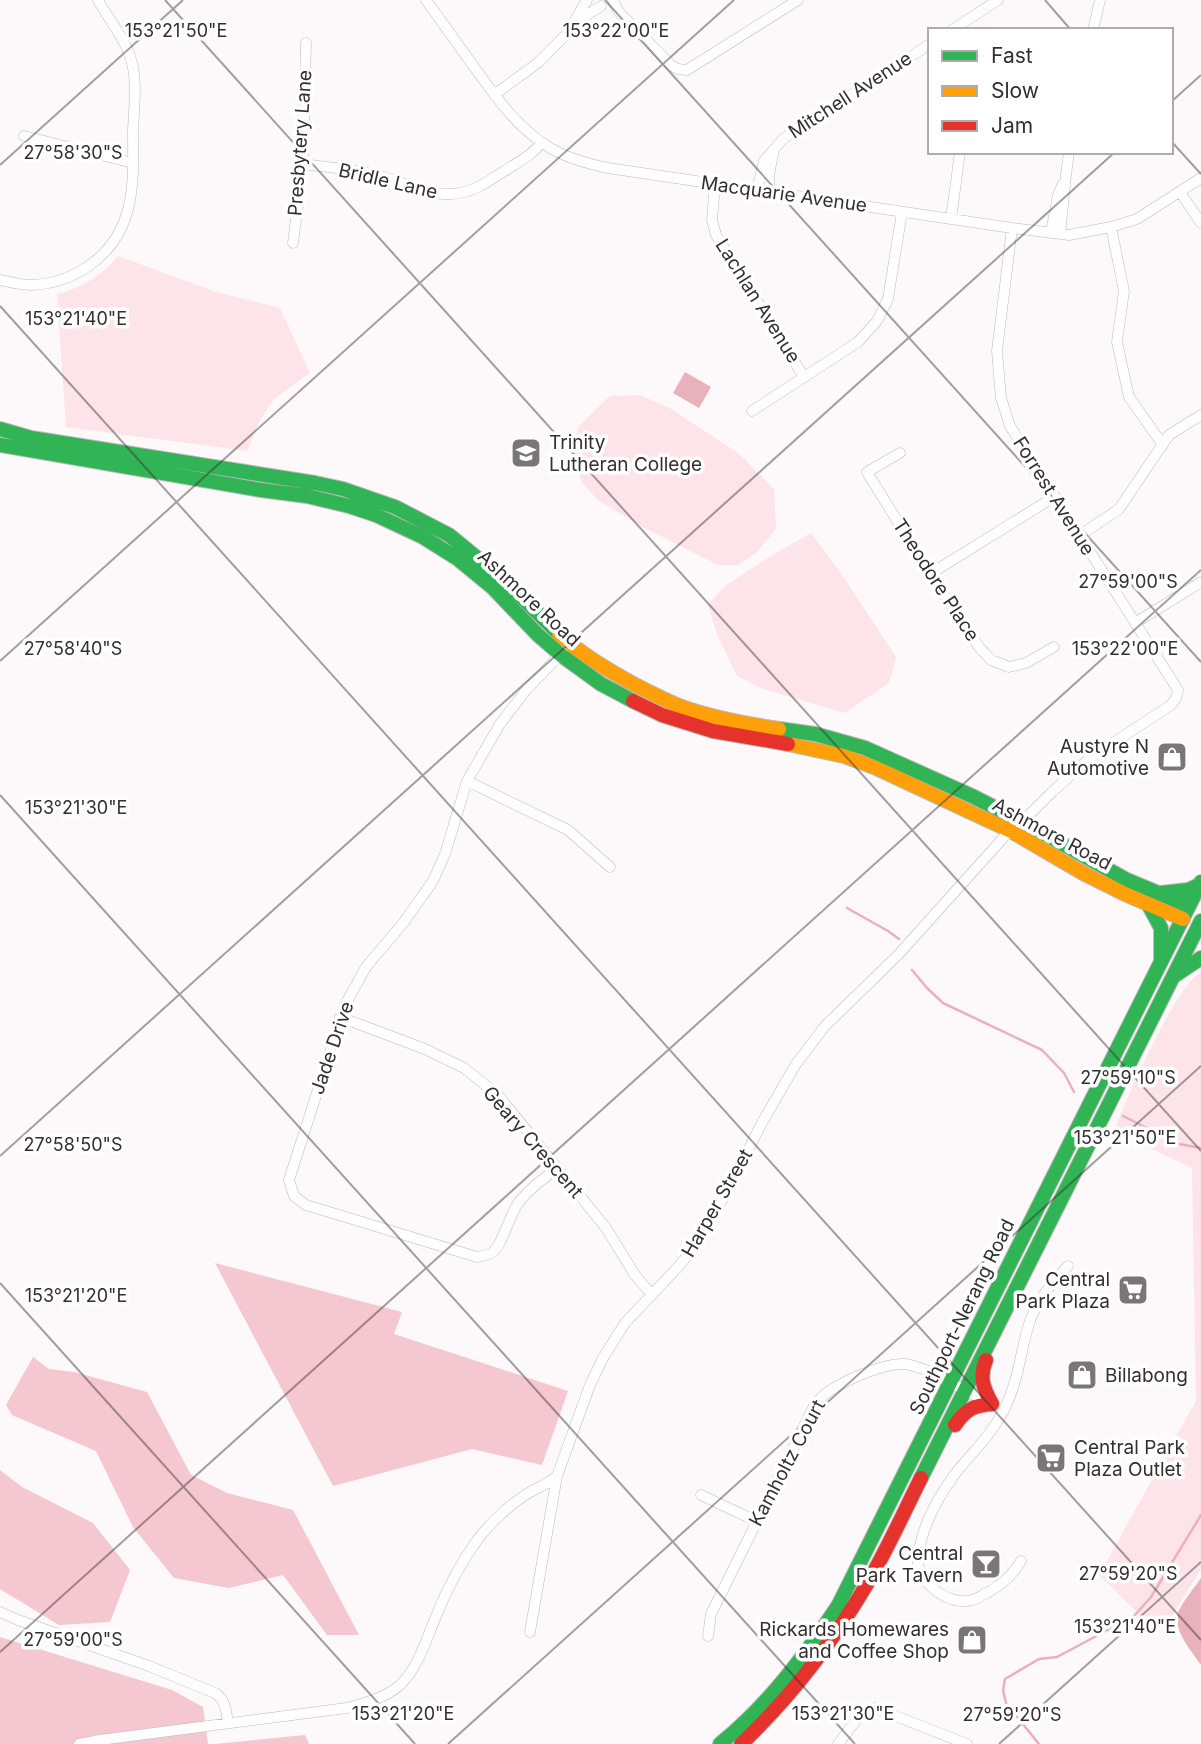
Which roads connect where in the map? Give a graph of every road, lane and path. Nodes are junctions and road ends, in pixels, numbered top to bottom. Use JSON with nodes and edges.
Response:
{"nodes":[{"id":1,"x":97,"y":0,"type":"edge"},
{"id":2,"x":426,"y":0,"type":"edge"},
{"id":3,"x":588,"y":0,"type":"edge"},
{"id":4,"x":798,"y":0,"type":"edge"},
{"id":5,"x":998,"y":0,"type":"edge"},
{"id":6,"x":1100,"y":0,"type":"edge"},
{"id":7,"x":607,"y":3,"type":"edge"},
{"id":8,"x":955,"y":28,"type":"edge"},
{"id":9,"x":1095,"y":28,"type":"edge"},
{"id":10,"x":565,"y":35,"type":"junction"},
{"id":11,"x":306,"y":43,"type":"dead end"},
{"id":12,"x":928,"y":45,"type":"edge"},
{"id":13,"x":494,"y":95,"type":"junction"},
{"id":14,"x":24,"y":136,"type":"dead end"},
{"id":15,"x":541,"y":143,"type":"junction"},
{"id":16,"x":774,"y":150,"type":"junction"},
{"id":17,"x":960,"y":154,"type":"edge"},
{"id":18,"x":1069,"y":154,"type":"edge"},
{"id":19,"x":133,"y":163,"type":"junction"},
{"id":20,"x":303,"y":164,"type":"junction"},
{"id":21,"x":1201,"y":178,"type":"edge"},
{"id":22,"x":715,"y":184,"type":"junction"},
{"id":23,"x":757,"y":190,"type":"junction"},
{"id":24,"x":770,"y":191,"type":"junction"},
{"id":25,"x":1180,"y":192,"type":"junction"},
{"id":26,"x":902,"y":212,"type":"junction"},
{"id":27,"x":951,"y":219,"type":"junction"},
{"id":28,"x":1201,"y":223,"type":"edge"},
{"id":29,"x":1111,"y":227,"type":"junction"},
{"id":30,"x":1012,"y":228,"type":"junction"},
{"id":31,"x":1055,"y":234,"type":"junction"},
{"id":32,"x":293,"y":243,"type":"dead end"},
{"id":33,"x":0,"y":280,"type":"edge"},
{"id":34,"x":804,"y":377,"type":"junction"},
{"id":35,"x":752,"y":411,"type":"dead end"},
{"id":36,"x":1201,"y":415,"type":"edge"},
{"id":37,"x":0,"y":429,"type":"edge"},
{"id":38,"x":0,"y":445,"type":"edge"},
{"id":39,"x":1163,"y":445,"type":"junction"},
{"id":40,"x":900,"y":453,"type":"dead end"},
{"id":41,"x":1054,"y":497,"type":"junction"},
{"id":42,"x":1079,"y":536,"type":"junction"},
{"id":43,"x":930,"y":574,"type":"junction"},
{"id":44,"x":1201,"y":582,"type":"edge"},
{"id":45,"x":1135,"y":624,"type":"junction"},
{"id":46,"x":1054,"y":647,"type":"dead end"},
{"id":47,"x":565,"y":649,"type":"junction"},
{"id":48,"x":467,"y":781,"type":"junction"},
{"id":49,"x":1017,"y":826,"type":"junction"},
{"id":50,"x":610,"y":867,"type":"dead end"},
{"id":51,"x":1200,"y":883,"type":"edge"},
{"id":52,"x":1154,"y":899,"type":"junction"},
{"id":53,"x":1191,"y":911,"type":"edge"},
{"id":54,"x":1200,"y":925,"type":"edge"},
{"id":55,"x":1201,"y":958,"type":"edge"},
{"id":56,"x":1160,"y":963,"type":"junction"},
{"id":57,"x":1173,"y":976,"type":"junction"},
{"id":58,"x":340,"y":1017,"type":"junction"},
{"id":59,"x":558,"y":1168,"type":"junction"},
{"id":60,"x":1068,"y":1266,"type":"dead end"},
{"id":61,"x":652,"y":1295,"type":"junction"},
{"id":62,"x":988,"y":1344,"type":"junction"},
{"id":63,"x":958,"y":1387,"type":"junction"},
{"id":64,"x":998,"y":1407,"type":"junction"},
{"id":65,"x":939,"y":1440,"type":"junction"},
{"id":66,"x":558,"y":1476,"type":"junction"},
{"id":67,"x":701,"y":1495,"type":"dead end"},
{"id":68,"x":756,"y":1521,"type":"junction"},
{"id":69,"x":1021,"y":1560,"type":"dead end"},
{"id":70,"x":0,"y":1612,"type":"edge"},
{"id":71,"x":530,"y":1632,"type":"dead end"},
{"id":72,"x":708,"y":1636,"type":"dead end"},
{"id":73,"x":228,"y":1723,"type":"junction"},
{"id":74,"x":79,"y":1744,"type":"edge"},
{"id":75,"x":720,"y":1744,"type":"edge"},
{"id":76,"x":741,"y":1744,"type":"edge"},
{"id":77,"x":838,"y":1744,"type":"edge"},
{"id":78,"x":967,"y":1744,"type":"edge"}],
"edges":[{"from":1,"to":19,"type":"street"},
{"from":2,"to":13,"type":"street","name":"Macquarie Avenue"},
{"from":3,"to":7,"type":"street"},
{"from":3,"to":10,"type":"street"},
{"from":4,"to":7,"type":"street"},
{"from":5,"to":8,"type":"street"},
{"from":6,"to":9,"type":"street"},
{"from":7,"to":10,"type":"street"},
{"from":10,"to":13,"type":"street"},
{"from":11,"to":20,"type":"street","name":"Presbytery Lane"},
{"from":12,"to":16,"type":"street","name":"Mitchell Avenue"},
{"from":13,"to":15,"type":"street","name":"Macquarie Avenue"},
{"from":14,"to":19,"type":"street"},
{"from":15,"to":20,"type":"street","name":"Bridle Lane"},
{"from":15,"to":22,"type":"street","name":"Macquarie Avenue"},
{"from":16,"to":23,"type":"street","name":"Mitchell Avenue"},
{"from":16,"to":24,"type":"street","name":"Mitchell Avenue"},
{"from":17,"to":27,"type":"street"},
{"from":18,"to":31,"type":"street"},
{"from":19,"to":33,"type":"street"},
{"from":20,"to":32,"type":"street","name":"Presbytery Lane"},
{"from":21,"to":25,"type":"street","name":"Macquarie Avenue"},
{"from":22,"to":23,"type":"street","name":"Macquarie Avenue"},
{"from":22,"to":34,"type":"street","name":"Lachlan Avenue"},
{"from":23,"to":24,"type":"street","name":"Macquarie Avenue"},
{"from":24,"to":26,"type":"street","name":"Macquarie Avenue"},
{"from":25,"to":28,"type":"street"},
{"from":25,"to":29,"type":"street","name":"Macquarie Avenue"},
{"from":26,"to":27,"type":"street","name":"Macquarie Avenue"},
{"from":26,"to":34,"type":"street"},
{"from":27,"to":30,"type":"street","name":"Macquarie Avenue"},
{"from":29,"to":31,"type":"street","name":"Macquarie Avenue"},
{"from":29,"to":39,"type":"street"},
{"from":30,"to":31,"type":"street","name":"Macquarie Avenue"},
{"from":30,"to":41,"type":"street","name":"Forrest Avenue"},
{"from":34,"to":35,"type":"street"},
{"from":36,"to":39,"type":"street"},
{"from":37,"to":47,"type":"main road","name":"Ashmore Road"},
{"from":38,"to":47,"type":"main road","name":"Ashmore Road"},
{"from":39,"to":42,"type":"street"},
{"from":40,"to":43,"type":"street","name":"Theodore Place"},
{"from":41,"to":42,"type":"street","name":"Forrest Avenue"},
{"from":41,"to":43,"type":"street"},
{"from":42,"to":45,"type":"street","name":"Forrest Avenue"},
{"from":43,"to":46,"type":"street","name":"Theodore Place"},
{"from":44,"to":45,"type":"street"},
{"from":45,"to":49,"type":"street","name":"Forrest Avenue"},
{"from":47,"to":48,"type":"street","name":"Jade Drive"},
{"from":47,"to":49,"type":"main road","name":"Ashmore Road"},
{"from":48,"to":50,"type":"street"},
{"from":48,"to":58,"type":"street","name":"Jade Drive"},
{"from":49,"to":52,"type":"main road","name":"Ashmore Road"},
{"from":49,"to":61,"type":"street","name":"Harper Street"},
{"from":51,"to":52,"type":"main road"},
{"from":51,"to":53,"type":"main road","name":"Southport-Nerang Road"},
{"from":52,"to":53,"type":"main road","name":"Ashmore Road"},
{"from":52,"to":56,"type":"main road"},
{"from":53,"to":54,"type":"main road","name":"Ashmore Road"},
{"from":53,"to":56,"type":"main road","name":"Southport-Nerang Road"},
{"from":54,"to":57,"type":"main road","name":"Southport-Nerang Road"},
{"from":55,"to":57,"type":"main road"},
{"from":56,"to":63,"type":"main road","name":"Southport-Nerang Road"},
{"from":57,"to":62,"type":"main road","name":"Southport-Nerang Road"},
{"from":58,"to":59,"type":"street","name":"Geary Crescent"},
{"from":58,"to":59,"type":"street","name":"Jade Drive"},
{"from":59,"to":61,"type":"street","name":"Geary Crescent"},
{"from":60,"to":64,"type":"street"},
{"from":61,"to":66,"type":"street","name":"Harper Street"},
{"from":62,"to":63,"type":"main road","name":"Southport-Nerang Road"},
{"from":62,"to":64,"type":"main road"},
{"from":63,"to":64,"type":"street","name":"Kamholtz Court"},
{"from":63,"to":65,"type":"main road","name":"Southport-Nerang Road"},
{"from":63,"to":68,"type":"street","name":"Kamholtz Court"},
{"from":63,"to":75,"type":"main road","name":"Southport-Nerang Road"},
{"from":64,"to":65,"type":"main road"},
{"from":64,"to":69,"type":"street"},
{"from":65,"to":76,"type":"main road","name":"Southport-Nerang Road"},
{"from":66,"to":71,"type":"street","name":"Harper Street"},
{"from":66,"to":73,"type":"street"},
{"from":67,"to":68,"type":"street"},
{"from":68,"to":72,"type":"street","name":"Kamholtz Court"},
{"from":70,"to":73,"type":"street"},
{"from":73,"to":74,"type":"street"},
{"from":77,"to":78,"type":"street"}]}
